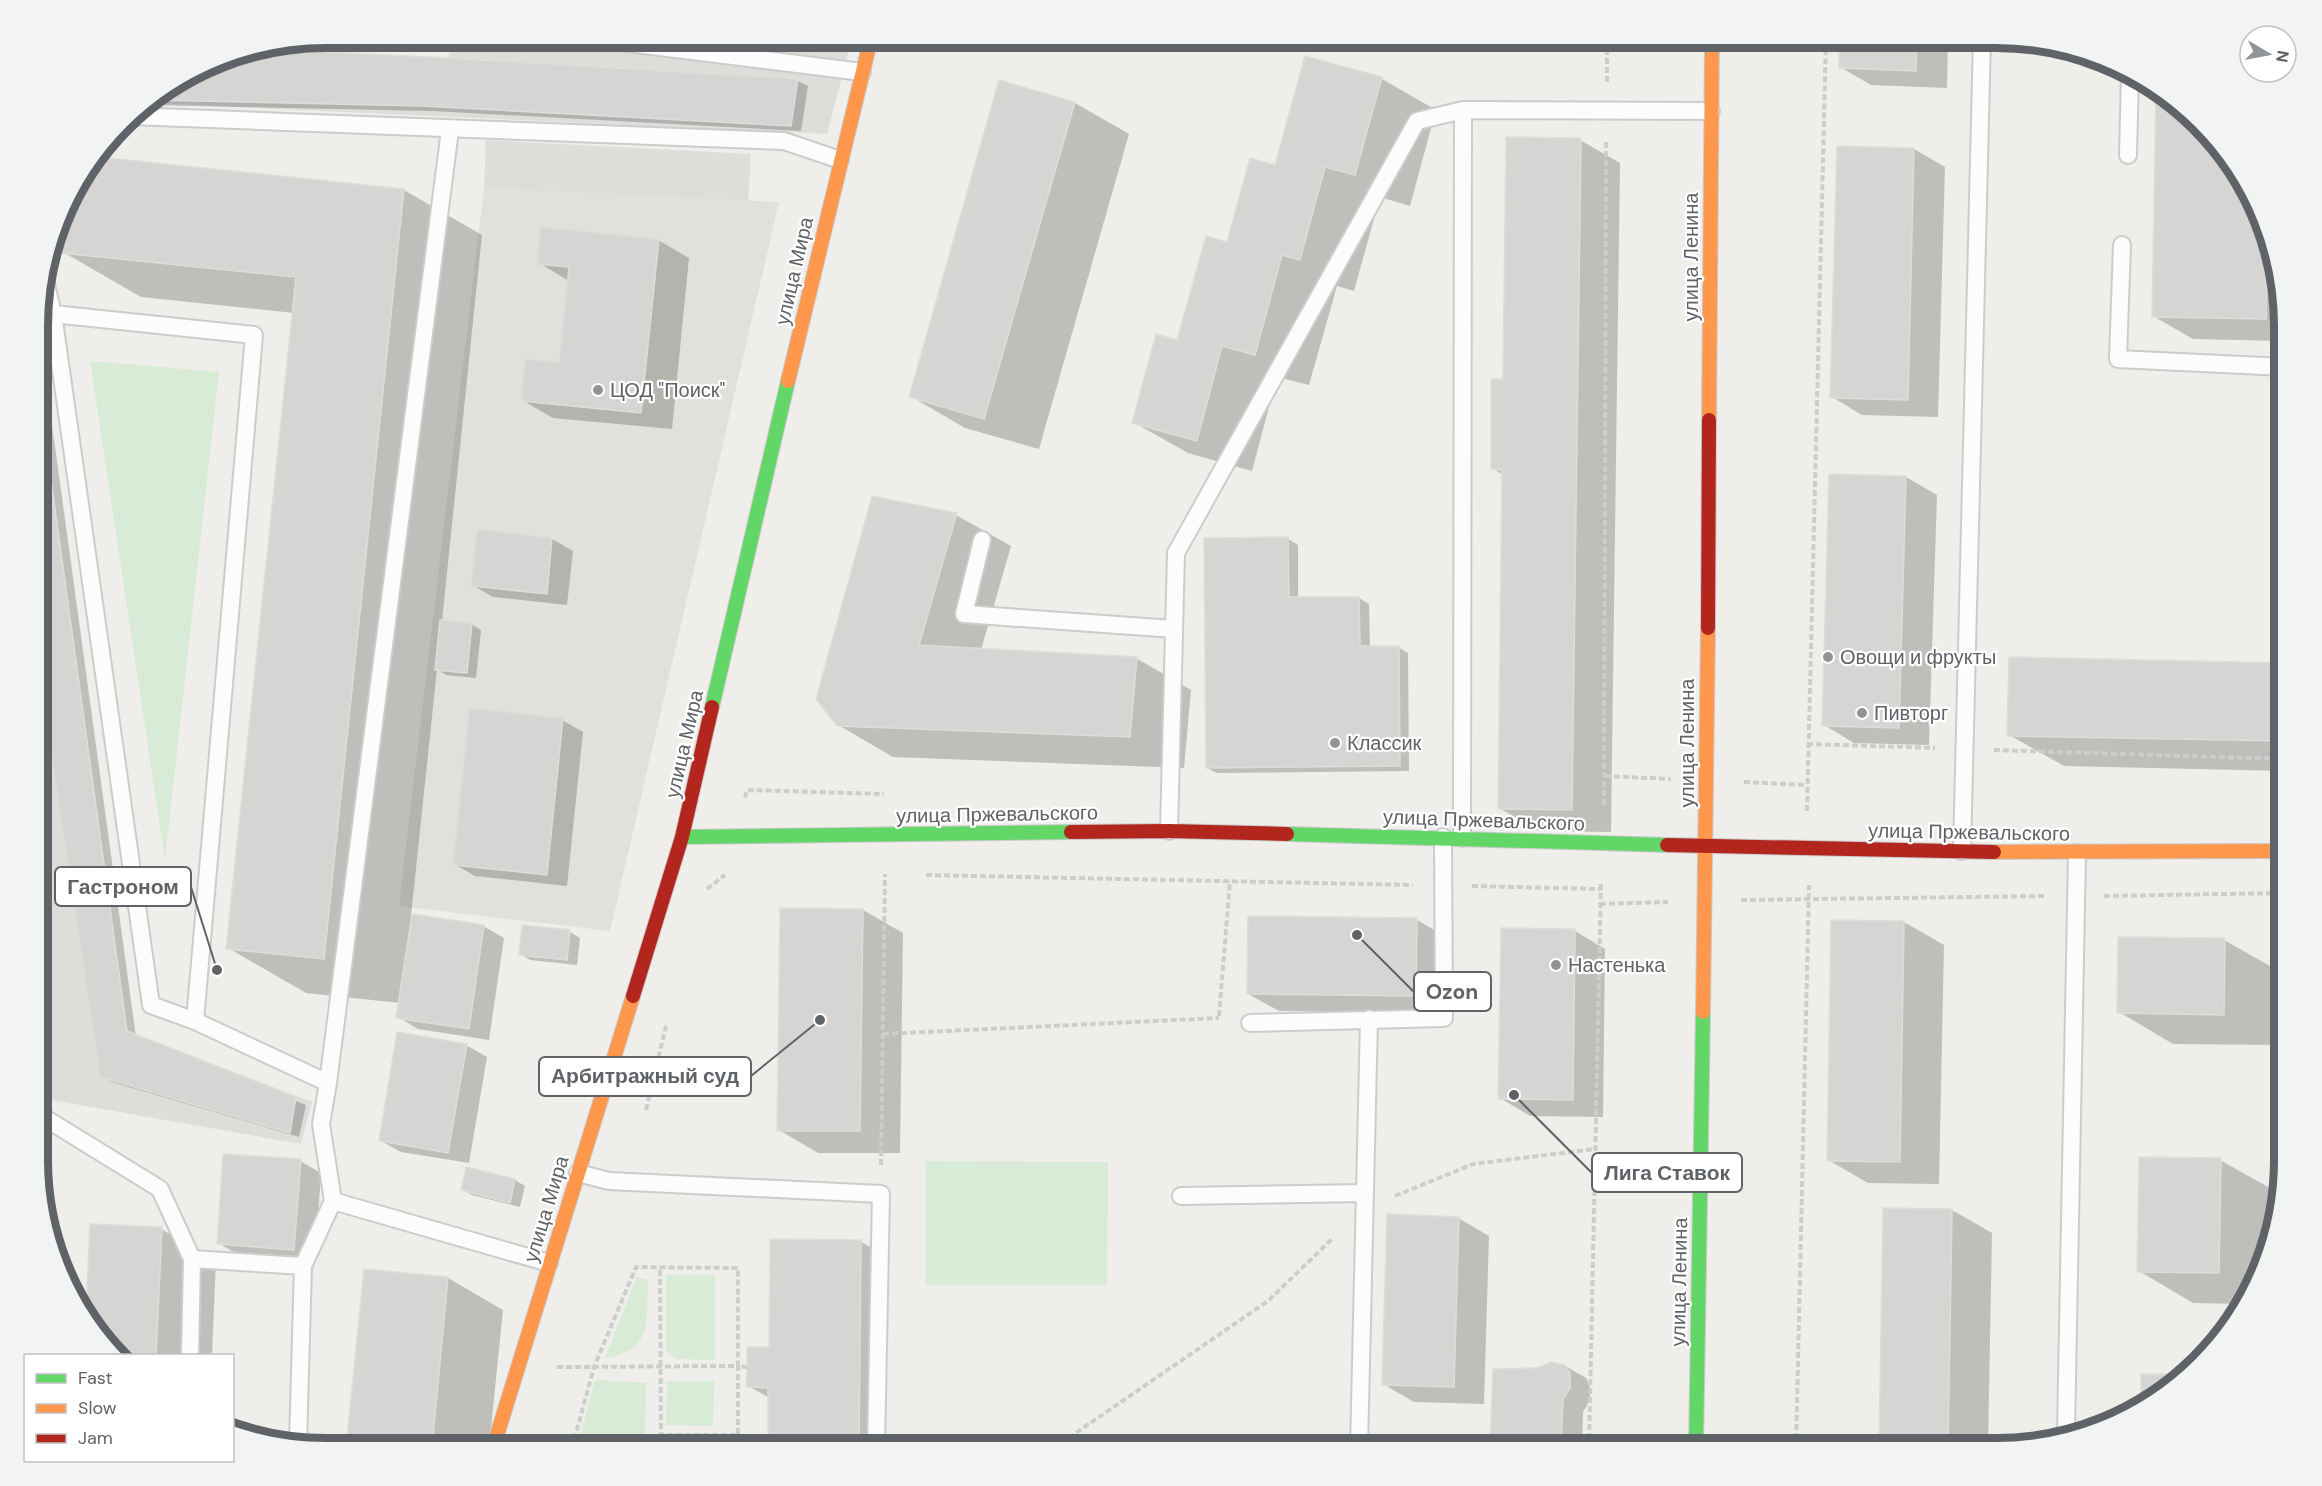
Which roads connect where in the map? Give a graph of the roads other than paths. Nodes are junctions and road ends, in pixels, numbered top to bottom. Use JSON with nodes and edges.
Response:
{"nodes":[{"id":1,"x":668,"y":48,"type":"edge"},
{"id":2,"x":868,"y":48,"type":"edge"},
{"id":3,"x":1712,"y":48,"type":"edge"},
{"id":4,"x":1982,"y":48,"type":"edge"},
{"id":5,"x":862,"y":72,"type":"junction"},
{"id":6,"x":2130,"y":82,"type":"edge"},
{"id":7,"x":1463,"y":110,"type":"junction"},
{"id":8,"x":1711,"y":111,"type":"junction"},
{"id":9,"x":144,"y":117,"type":"edge"},
{"id":10,"x":450,"y":130,"type":"junction"},
{"id":11,"x":2128,"y":154,"type":"dead end"},
{"id":12,"x":840,"y":160,"type":"junction"},
{"id":13,"x":2122,"y":245,"type":"dead end"},
{"id":14,"x":49,"y":299,"type":"edge"},
{"id":15,"x":53,"y":314,"type":"junction"},
{"id":16,"x":2274,"y":367,"type":"edge"},
{"id":17,"x":982,"y":540,"type":"dead end"},
{"id":18,"x":1174,"y":629,"type":"junction"},
{"id":19,"x":1169,"y":831,"type":"junction"},
{"id":20,"x":682,"y":837,"type":"junction"},
{"id":21,"x":1443,"y":837,"type":"junction"},
{"id":22,"x":1462,"y":838,"type":"junction"},
{"id":23,"x":1706,"y":846,"type":"junction"},
{"id":24,"x":1962,"y":851,"type":"junction"},
{"id":25,"x":2274,"y":851,"type":"edge"},
{"id":26,"x":2077,"y":853,"type":"junction"},
{"id":27,"x":1369,"y":1019,"type":"junction"},
{"id":28,"x":195,"y":1021,"type":"junction"},
{"id":29,"x":1250,"y":1023,"type":"road end"},
{"id":30,"x":328,"y":1083,"type":"junction"},
{"id":31,"x":48,"y":1120,"type":"edge"},
{"id":32,"x":578,"y":1173,"type":"junction"},
{"id":33,"x":1181,"y":1196,"type":"dead end"},
{"id":34,"x":1365,"y":1200,"type":"junction"},
{"id":35,"x":333,"y":1201,"type":"junction"},
{"id":36,"x":192,"y":1258,"type":"junction"},
{"id":37,"x":549,"y":1263,"type":"junction"},
{"id":38,"x":303,"y":1266,"type":"junction"},
{"id":39,"x":190,"y":1354,"type":"edge"},
{"id":40,"x":2066,"y":1429,"type":"edge"},
{"id":41,"x":298,"y":1436,"type":"edge"},
{"id":42,"x":496,"y":1438,"type":"edge"},
{"id":43,"x":876,"y":1438,"type":"edge"},
{"id":44,"x":1359,"y":1438,"type":"edge"},
{"id":45,"x":1696,"y":1438,"type":"edge"}],
"edges":[{"from":1,"to":5,"type":"lane"},
{"from":2,"to":5,"type":"street","name":"улица Мира"},
{"from":3,"to":8,"type":"street","name":"улица Ленина"},
{"from":4,"to":24,"type":"lane"},
{"from":5,"to":12,"type":"street","name":"улица Мира"},
{"from":6,"to":11,"type":"lane"},
{"from":7,"to":8,"type":"lane"},
{"from":7,"to":18,"type":"lane"},
{"from":7,"to":22,"type":"lane"},
{"from":8,"to":23,"type":"street","name":"улица Ленина"},
{"from":9,"to":10,"type":"lane"},
{"from":10,"to":12,"type":"lane"},
{"from":10,"to":30,"type":"lane"},
{"from":12,"to":20,"type":"street","name":"улица Мира"},
{"from":13,"to":16,"type":"lane"},
{"from":14,"to":15,"type":"lane"},
{"from":15,"to":28,"type":"lane"},
{"from":15,"to":28,"type":"lane"},
{"from":17,"to":18,"type":"lane"},
{"from":18,"to":19,"type":"lane"},
{"from":19,"to":20,"type":"street","name":"улица Пржевальского"},
{"from":19,"to":21,"type":"street","name":"улица Пржевальского"},
{"from":20,"to":32,"type":"street","name":"улица Мира"},
{"from":21,"to":22,"type":"street","name":"улица Пржевальского"},
{"from":21,"to":27,"type":"lane"},
{"from":22,"to":23,"type":"street","name":"улица Пржевальского"},
{"from":23,"to":24,"type":"street","name":"улица Пржевальского"},
{"from":23,"to":45,"type":"street","name":"улица Ленина"},
{"from":24,"to":26,"type":"street","name":"улица Пржевальского"},
{"from":25,"to":26,"type":"street","name":"улица Пржевальского"},
{"from":26,"to":40,"type":"lane"},
{"from":27,"to":29,"type":"lane"},
{"from":27,"to":34,"type":"lane"},
{"from":28,"to":30,"type":"lane"},
{"from":30,"to":35,"type":"lane"},
{"from":31,"to":36,"type":"lane"},
{"from":32,"to":37,"type":"street","name":"улица Мира"},
{"from":32,"to":43,"type":"lane"},
{"from":33,"to":34,"type":"lane"},
{"from":34,"to":44,"type":"lane"},
{"from":35,"to":37,"type":"lane"},
{"from":35,"to":38,"type":"lane"},
{"from":36,"to":38,"type":"lane"},
{"from":36,"to":39,"type":"lane"},
{"from":37,"to":42,"type":"street","name":"улица Мира"},
{"from":38,"to":41,"type":"lane"}]}
